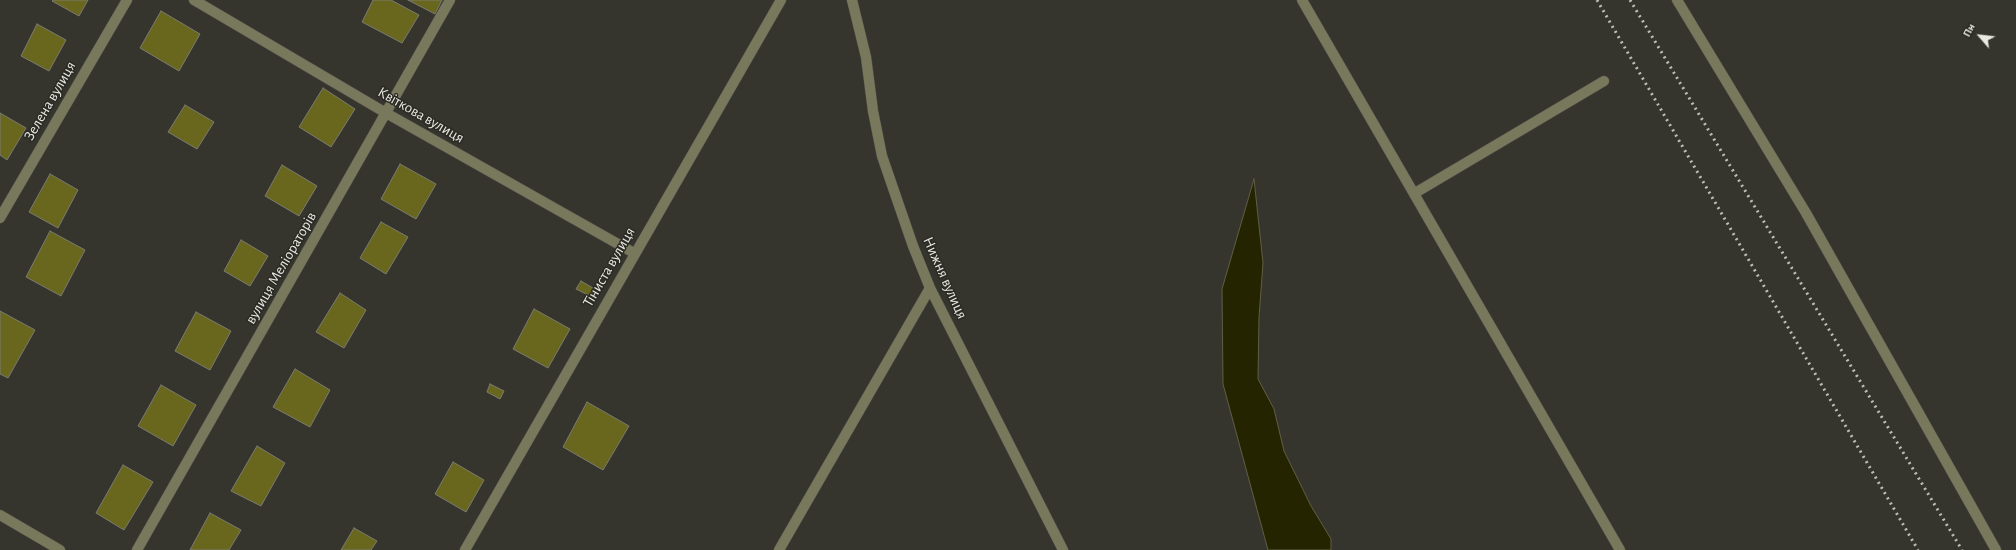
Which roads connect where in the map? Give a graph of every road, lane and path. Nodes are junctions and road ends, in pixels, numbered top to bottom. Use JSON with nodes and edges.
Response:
{"nodes":[{"id":1,"x":127,"y":0,"type":"edge"},
{"id":2,"x":194,"y":0,"type":"edge"},
{"id":3,"x":450,"y":0,"type":"edge"},
{"id":4,"x":781,"y":0,"type":"edge"},
{"id":5,"x":852,"y":0,"type":"edge"},
{"id":6,"x":1302,"y":0,"type":"edge"},
{"id":7,"x":1677,"y":0,"type":"edge"},
{"id":8,"x":1604,"y":81,"type":"dead end"},
{"id":9,"x":386,"y":113,"type":"junction"},
{"id":10,"x":1415,"y":193,"type":"junction"},
{"id":11,"x":0,"y":218,"type":"edge"},
{"id":12,"x":634,"y":254,"type":"junction"},
{"id":13,"x":930,"y":288,"type":"junction"},
{"id":14,"x":0,"y":515,"type":"edge"},
{"id":15,"x":60,"y":550,"type":"edge"},
{"id":16,"x":137,"y":550,"type":"edge"},
{"id":17,"x":465,"y":550,"type":"edge"},
{"id":18,"x":779,"y":550,"type":"edge"},
{"id":19,"x":1063,"y":550,"type":"edge"},
{"id":20,"x":1620,"y":550,"type":"edge"},
{"id":21,"x":1996,"y":550,"type":"edge"}],
"edges":[{"from":1,"to":11,"type":"street","name":"Зелена вулиця"},
{"from":2,"to":9,"type":"street","name":"Квіткова вулиця"},
{"from":3,"to":9,"type":"street","name":"вулиця Меліораторів"},
{"from":4,"to":12,"type":"street","name":"Тіниста вулиця"},
{"from":5,"to":13,"type":"street","name":"Нижня вулиця"},
{"from":6,"to":10,"type":"street"},
{"from":7,"to":21,"type":"street"},
{"from":8,"to":10,"type":"street"},
{"from":9,"to":12,"type":"street","name":"Квіткова вулиця"},
{"from":9,"to":16,"type":"street","name":"вулиця Меліораторів"},
{"from":10,"to":20,"type":"street"},
{"from":12,"to":17,"type":"street","name":"Тіниста вулиця"},
{"from":13,"to":18,"type":"street"},
{"from":13,"to":19,"type":"street","name":"Нижня вулиця"},
{"from":14,"to":15,"type":"street"}]}
